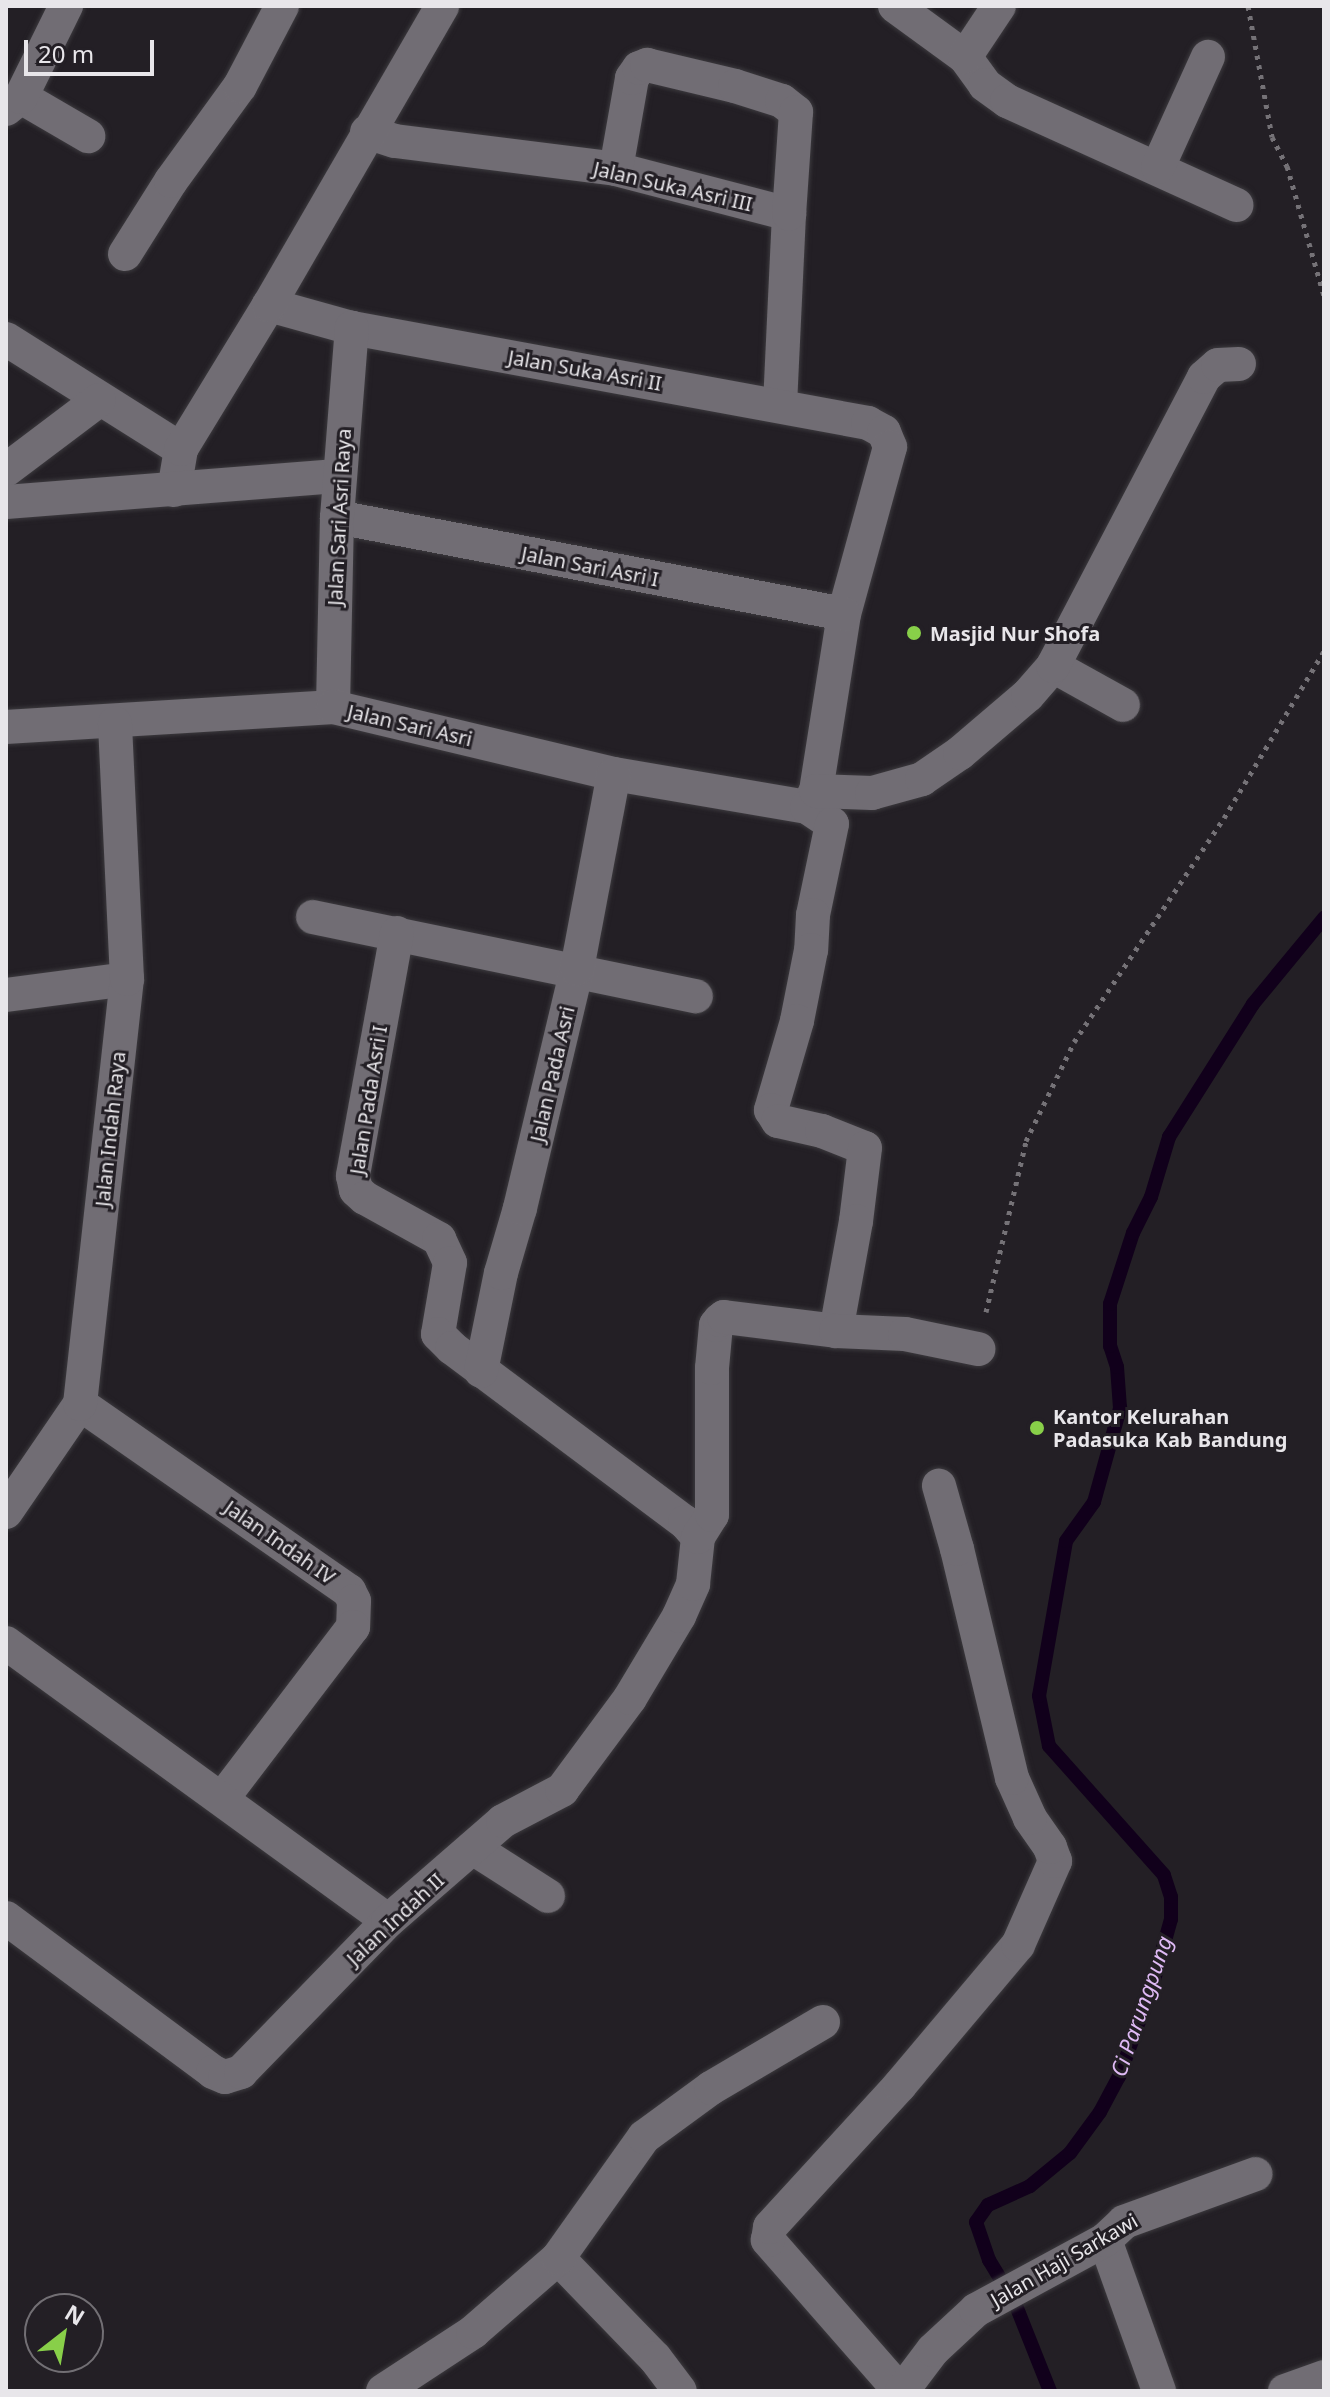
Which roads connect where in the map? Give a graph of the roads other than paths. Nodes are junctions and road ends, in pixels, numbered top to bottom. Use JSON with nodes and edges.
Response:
{"nodes":[{"id":1,"x":66,"y":6,"type":"edge"},
{"id":2,"x":282,"y":6,"type":"edge"},
{"id":3,"x":442,"y":6,"type":"edge"},
{"id":4,"x":895,"y":6,"type":"edge"},
{"id":5,"x":999,"y":6,"type":"edge"},
{"id":6,"x":965,"y":57,"type":"junction"},
{"id":7,"x":1208,"y":57,"type":"dead end"},
{"id":8,"x":14,"y":103,"type":"edge"},
{"id":9,"x":367,"y":132,"type":"junction"},
{"id":10,"x":88,"y":136,"type":"dead end"},
{"id":11,"x":1158,"y":167,"type":"junction"},
{"id":12,"x":616,"y":169,"type":"junction"},
{"id":13,"x":1236,"y":205,"type":"dead end"},
{"id":14,"x":789,"y":214,"type":"junction"},
{"id":15,"x":125,"y":254,"type":"dead end"},
{"id":16,"x":269,"y":305,"type":"junction"},
{"id":17,"x":352,"y":328,"type":"junction"},
{"id":18,"x":6,"y":339,"type":"edge"},
{"id":19,"x":1239,"y":364,"type":"dead end"},
{"id":20,"x":99,"y":400,"type":"junction"},
{"id":21,"x":780,"y":406,"type":"junction"},
{"id":22,"x":181,"y":449,"type":"junction"},
{"id":23,"x":6,"y":470,"type":"edge"},
{"id":24,"x":340,"y":476,"type":"junction"},
{"id":25,"x":174,"y":490,"type":"junction"},
{"id":26,"x":6,"y":502,"type":"edge"},
{"id":27,"x":337,"y":517,"type":"junction"},
{"id":28,"x":844,"y":614,"type":"junction"},
{"id":29,"x":1053,"y":666,"type":"junction"},
{"id":30,"x":1123,"y":705,"type":"dead end"},
{"id":31,"x":333,"y":707,"type":"junction"},
{"id":32,"x":115,"y":723,"type":"junction"},
{"id":33,"x":6,"y":727,"type":"edge"},
{"id":34,"x":614,"y":774,"type":"junction"},
{"id":35,"x":812,"y":799,"type":"junction"},
{"id":36,"x":313,"y":917,"type":"dead end"},
{"id":37,"x":397,"y":933,"type":"junction"},
{"id":38,"x":577,"y":969,"type":"junction"},
{"id":39,"x":127,"y":979,"type":"junction"},
{"id":40,"x":6,"y":995,"type":"edge"},
{"id":41,"x":696,"y":996,"type":"dead end"},
{"id":42,"x":450,"y":1263,"type":"junction"},
{"id":43,"x":501,"y":1273,"type":"junction"},
{"id":44,"x":836,"y":1331,"type":"junction"},
{"id":45,"x":978,"y":1349,"type":"road end"},
{"id":46,"x":481,"y":1371,"type":"junction"},
{"id":47,"x":80,"y":1404,"type":"junction"},
{"id":48,"x":939,"y":1486,"type":"dead end"},
{"id":49,"x":6,"y":1512,"type":"edge"},
{"id":50,"x":698,"y":1537,"type":"junction"},
{"id":51,"x":6,"y":1643,"type":"edge"},
{"id":52,"x":222,"y":1799,"type":"junction"},
{"id":53,"x":473,"y":1848,"type":"junction"},
{"id":54,"x":548,"y":1896,"type":"dead end"},
{"id":55,"x":6,"y":1918,"type":"edge"},
{"id":56,"x":388,"y":1921,"type":"junction"},
{"id":57,"x":823,"y":2022,"type":"dead end"},
{"id":58,"x":1256,"y":2174,"type":"dead end"},
{"id":59,"x":1105,"y":2240,"type":"junction"},
{"id":60,"x":558,"y":2258,"type":"junction"},
{"id":61,"x":1324,"y":2377,"type":"edge"},
{"id":62,"x":383,"y":2391,"type":"edge"},
{"id":63,"x":680,"y":2391,"type":"edge"},
{"id":64,"x":901,"y":2391,"type":"edge"},
{"id":65,"x":1159,"y":2391,"type":"edge"},
{"id":66,"x":1285,"y":2391,"type":"edge"}],
"edges":[{"from":1,"to":8,"type":"street"},
{"from":2,"to":15,"type":"street"},
{"from":3,"to":9,"type":"street"},
{"from":4,"to":6,"type":"street"},
{"from":5,"to":6,"type":"street"},
{"from":6,"to":11,"type":"street"},
{"from":7,"to":11,"type":"street"},
{"from":8,"to":10,"type":"street"},
{"from":9,"to":12,"type":"street","name":"Jalan Suka Asri III"},
{"from":9,"to":16,"type":"street"},
{"from":11,"to":13,"type":"street"},
{"from":12,"to":14,"type":"street","name":"Jalan Suka Asri III"},
{"from":12,"to":14,"type":"street"},
{"from":14,"to":21,"type":"street"},
{"from":16,"to":17,"type":"street","name":"Jalan Suka Asri II"},
{"from":16,"to":22,"type":"street"},
{"from":17,"to":21,"type":"street","name":"Jalan Suka Asri II"},
{"from":17,"to":24,"type":"street","name":"Jalan Sari Asri Raya"},
{"from":18,"to":20,"type":"street"},
{"from":19,"to":29,"type":"street","name":"Jalan Sari Asri"},
{"from":20,"to":22,"type":"street"},
{"from":20,"to":23,"type":"street"},
{"from":21,"to":28,"type":"street","name":"Jalan Suka Asri II"},
{"from":22,"to":25,"type":"street"},
{"from":24,"to":25,"type":"street"},
{"from":24,"to":27,"type":"street","name":"Jalan Sari Asri Raya"},
{"from":25,"to":26,"type":"street"},
{"from":27,"to":28,"type":"street","name":"Jalan Sari Asri I"},
{"from":27,"to":31,"type":"street","name":"Jalan Sari Asri Raya"},
{"from":28,"to":35,"type":"street"},
{"from":29,"to":30,"type":"street"},
{"from":29,"to":35,"type":"street","name":"Jalan Sari Asri"},
{"from":31,"to":32,"type":"street","name":"Jalan Sari Asri"},
{"from":31,"to":34,"type":"street","name":"Jalan Sari Asri"},
{"from":32,"to":33,"type":"street","name":"Jalan Sari Asri"},
{"from":32,"to":39,"type":"street","name":"Jalan Indah Raya"},
{"from":34,"to":35,"type":"street","name":"Jalan Sari Asri"},
{"from":34,"to":38,"type":"street","name":"Jalan Pada Asri"},
{"from":35,"to":44,"type":"street"},
{"from":36,"to":37,"type":"street"},
{"from":37,"to":38,"type":"street"},
{"from":37,"to":42,"type":"street","name":"Jalan Pada Asri I"},
{"from":38,"to":41,"type":"street"},
{"from":38,"to":43,"type":"street","name":"Jalan Pada Asri"},
{"from":39,"to":40,"type":"street"},
{"from":39,"to":47,"type":"street","name":"Jalan Indah Raya"},
{"from":42,"to":43,"type":"street"},
{"from":42,"to":46,"type":"street"},
{"from":43,"to":46,"type":"street","name":"Jalan Pada Asri"},
{"from":44,"to":45,"type":"street"},
{"from":44,"to":50,"type":"street","name":"Jalan Indah II"},
{"from":46,"to":50,"type":"street"},
{"from":47,"to":49,"type":"street","name":"Jalan Indah Raya"},
{"from":47,"to":52,"type":"street","name":"Jalan Indah IV"},
{"from":48,"to":64,"type":"street"},
{"from":50,"to":53,"type":"street","name":"Jalan Indah II"},
{"from":51,"to":52,"type":"street"},
{"from":52,"to":56,"type":"street"},
{"from":53,"to":54,"type":"street"},
{"from":53,"to":56,"type":"street","name":"Jalan Indah II"},
{"from":55,"to":56,"type":"street","name":"Jalan Indah II"},
{"from":57,"to":60,"type":"street"},
{"from":58,"to":59,"type":"street","name":"Jalan Haji Sarkawi"},
{"from":59,"to":64,"type":"street","name":"Jalan Haji Sarkawi"},
{"from":59,"to":65,"type":"street"},
{"from":60,"to":62,"type":"street"},
{"from":60,"to":63,"type":"street"},
{"from":61,"to":66,"type":"street"}]}
